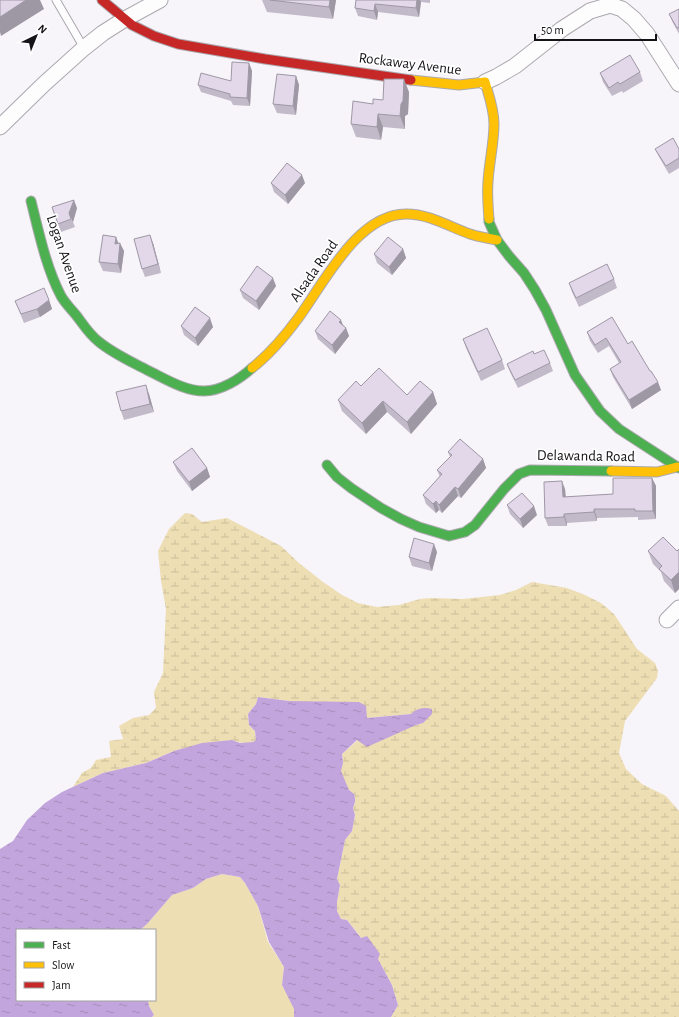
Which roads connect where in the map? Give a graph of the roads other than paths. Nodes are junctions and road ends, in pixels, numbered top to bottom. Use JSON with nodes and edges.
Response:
{"nodes":[{"id":1,"x":56,"y":0,"type":"edge"},
{"id":2,"x":102,"y":0,"type":"edge"},
{"id":3,"x":160,"y":0,"type":"edge"},
{"id":4,"x":125,"y":19,"type":"junction"},
{"id":5,"x":84,"y":48,"type":"junction"},
{"id":6,"x":485,"y":82,"type":"junction"},
{"id":7,"x":679,"y":84,"type":"edge"},
{"id":8,"x":0,"y":127,"type":"edge"},
{"id":9,"x":31,"y":201,"type":"dead end"},
{"id":10,"x":497,"y":240,"type":"junction"},
{"id":11,"x":172,"y":381,"type":"joint"},
{"id":12,"x":327,"y":465,"type":"dead end"},
{"id":13,"x":678,"y":468,"type":"edge"},
{"id":14,"x":679,"y":608,"type":"edge"},
{"id":15,"x":666,"y":620,"type":"dead end"}],
"edges":[{"from":1,"to":5,"type":"lane"},
{"from":2,"to":4,"type":"street","name":"Rockaway Avenue"},
{"from":3,"to":4,"type":"street"},
{"from":4,"to":5,"type":"street"},
{"from":4,"to":6,"type":"street","name":"Rockaway Avenue"},
{"from":5,"to":8,"type":"street"},
{"from":6,"to":7,"type":"street"},
{"from":6,"to":10,"type":"street"},
{"from":9,"to":11,"type":"street","name":"Logan Avenue"},
{"from":10,"to":11,"type":"street","name":"Alsada Road"},
{"from":10,"to":13,"type":"street"},
{"from":12,"to":13,"type":"street","name":"Delawanda Road"},
{"from":14,"to":15,"type":"street"}]}
